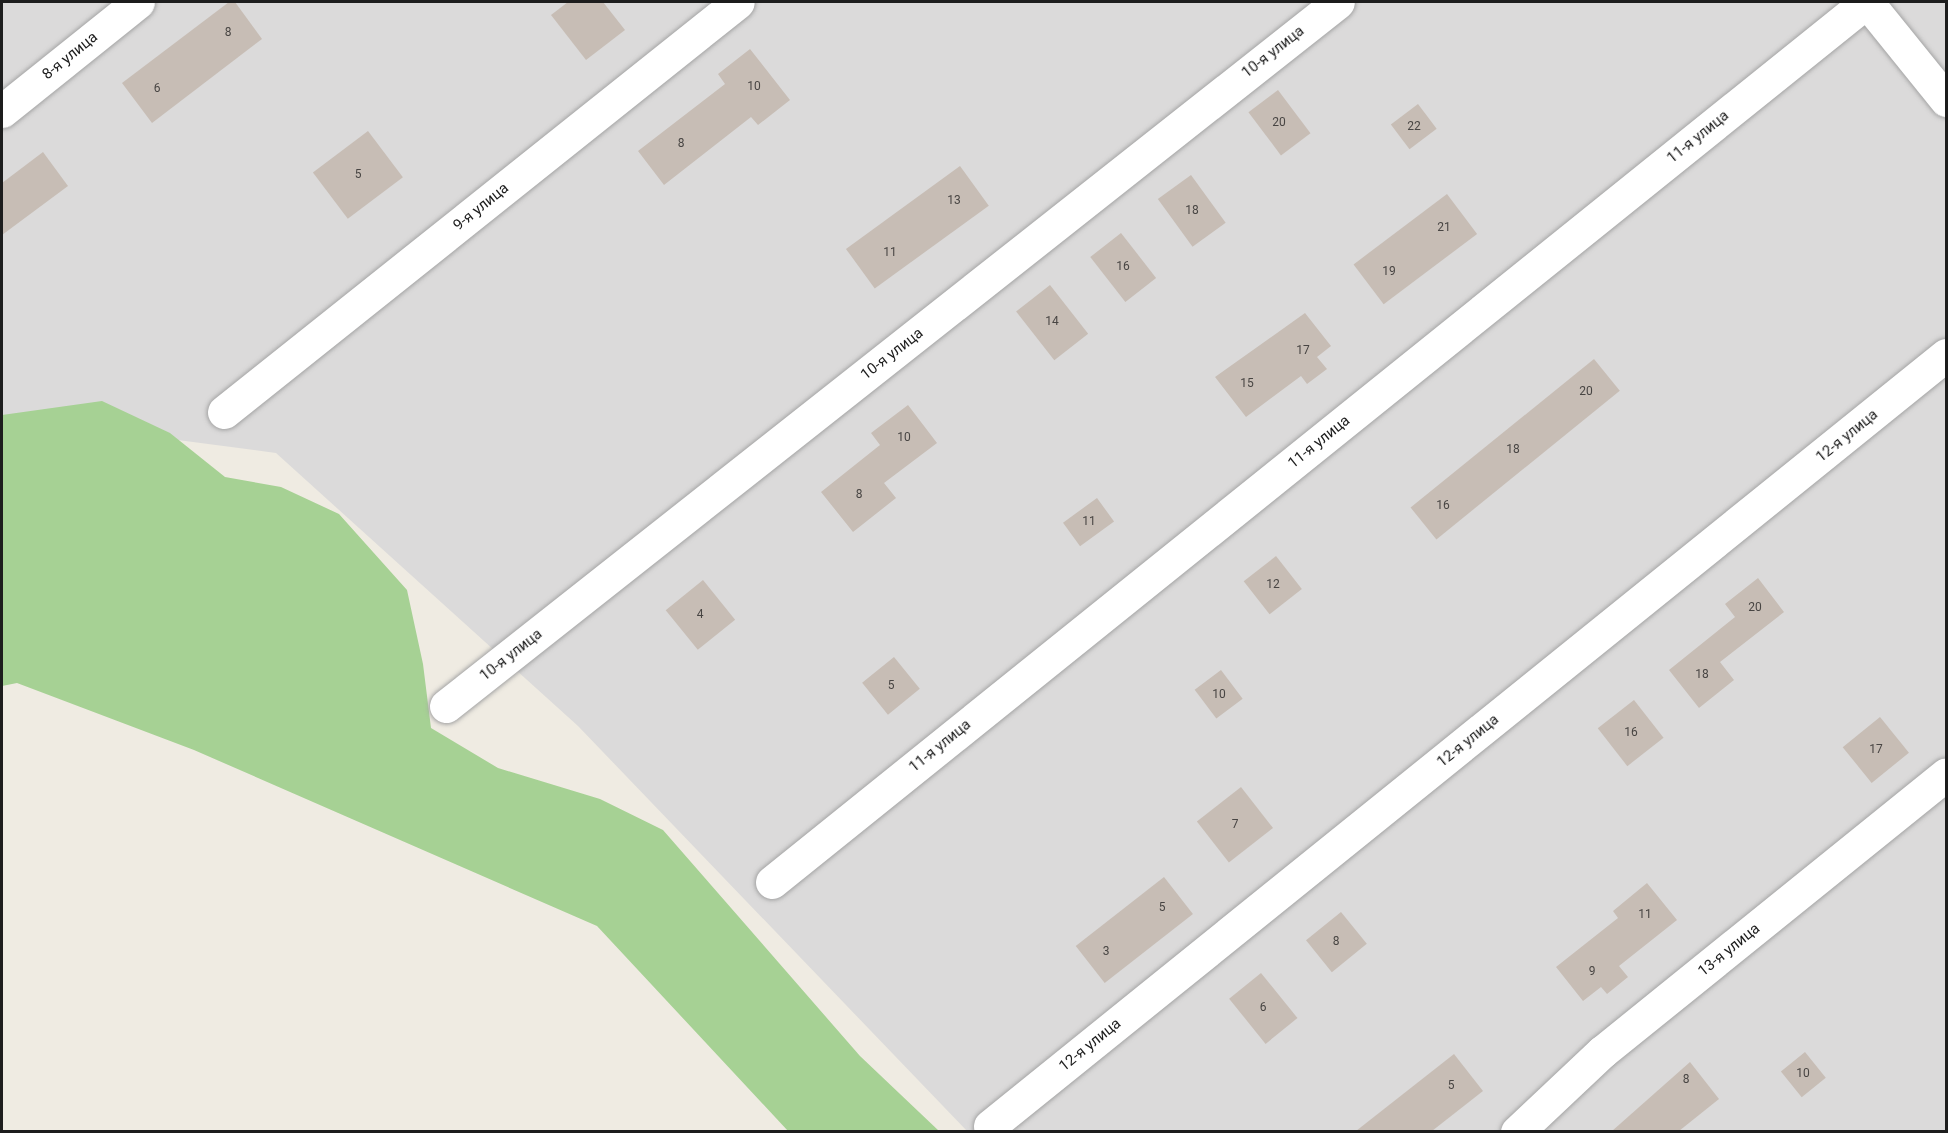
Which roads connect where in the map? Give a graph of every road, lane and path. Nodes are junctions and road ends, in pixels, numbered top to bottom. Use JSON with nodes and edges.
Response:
{"nodes":[{"id":1,"x":138,"y":2,"type":"edge"},
{"id":2,"x":738,"y":2,"type":"edge"},
{"id":3,"x":1338,"y":2,"type":"edge"},
{"id":4,"x":1867,"y":2,"type":"edge"},
{"id":5,"x":1947,"y":100,"type":"edge"},
{"id":6,"x":2,"y":111,"type":"edge"},
{"id":7,"x":1947,"y":356,"type":"edge"},
{"id":8,"x":224,"y":412,"type":"dead end"},
{"id":9,"x":446,"y":706,"type":"dead end"},
{"id":10,"x":1947,"y":774,"type":"edge"},
{"id":11,"x":772,"y":882,"type":"dead end"},
{"id":12,"x":990,"y":1126,"type":"dead end"},
{"id":13,"x":1517,"y":1131,"type":"edge"}],
"edges":[{"from":1,"to":6,"type":"street","name":"8-я улица"},
{"from":2,"to":8,"type":"street","name":"9-я улица"},
{"from":3,"to":9,"type":"street","name":"10-я улица"},
{"from":4,"to":5,"type":"street"},
{"from":4,"to":11,"type":"street","name":"11-я улица"},
{"from":7,"to":12,"type":"street","name":"12-я улица"},
{"from":10,"to":13,"type":"street","name":"13-я улица"}]}
